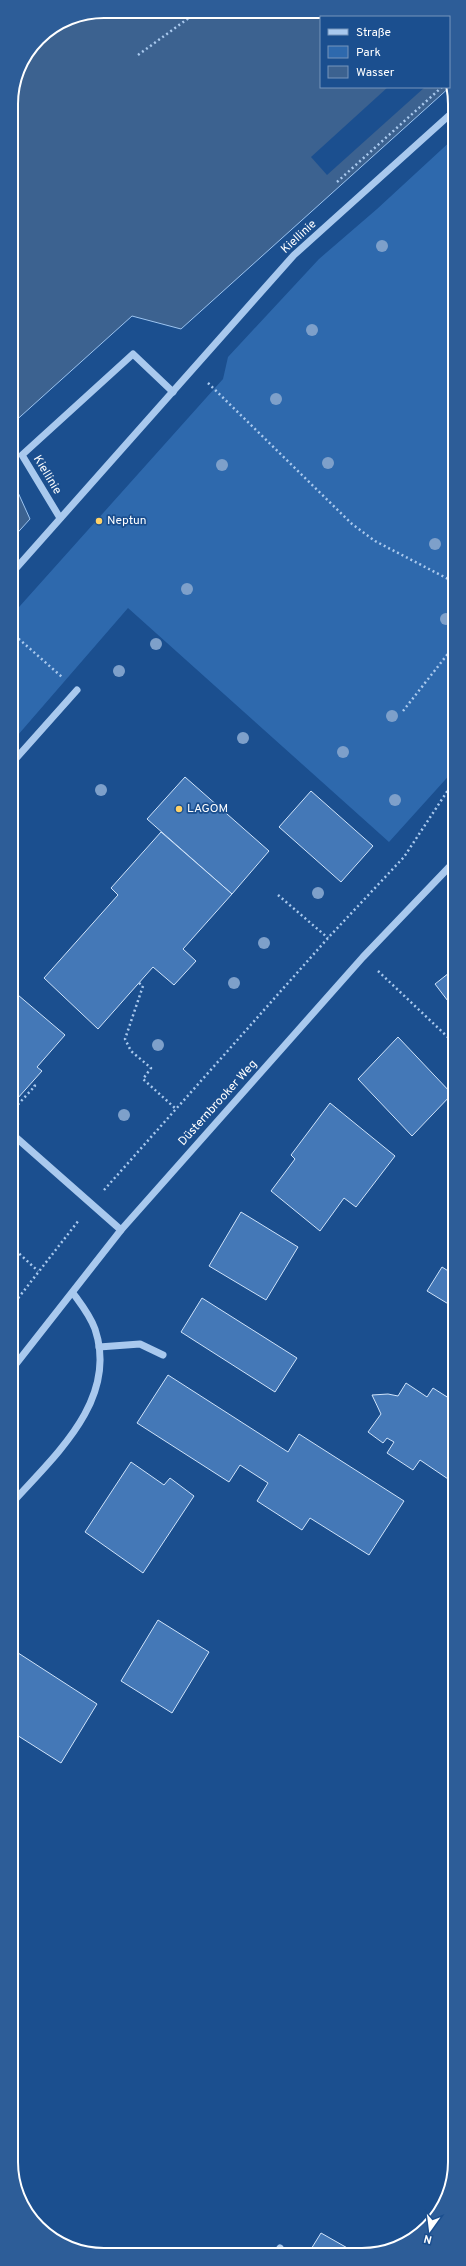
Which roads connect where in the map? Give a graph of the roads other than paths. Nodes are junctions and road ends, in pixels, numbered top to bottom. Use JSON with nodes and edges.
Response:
{"nodes":[{"id":1,"x":448,"y":116,"type":"edge"},
{"id":2,"x":173,"y":392,"type":"junction"},
{"id":3,"x":60,"y":518,"type":"junction"},
{"id":4,"x":18,"y":566,"type":"edge"},
{"id":5,"x":77,"y":690,"type":"road end"},
{"id":6,"x":18,"y":756,"type":"edge"},
{"id":7,"x":448,"y":868,"type":"edge"},
{"id":8,"x":18,"y":1138,"type":"edge"},
{"id":9,"x":121,"y":1230,"type":"junction"},
{"id":10,"x":73,"y":1293,"type":"junction"},
{"id":11,"x":99,"y":1347,"type":"junction"},
{"id":12,"x":163,"y":1355,"type":"dead end"},
{"id":13,"x":18,"y":1362,"type":"edge"},
{"id":14,"x":18,"y":1496,"type":"edge"}],
"edges":[{"from":1,"to":2,"type":"street","name":"Kiellinie"},
{"from":2,"to":3,"type":"street","name":"Kiellinie"},
{"from":2,"to":3,"type":"street","name":"Kiellinie"},
{"from":3,"to":4,"type":"street","name":"Kiellinie"},
{"from":5,"to":6,"type":"street"},
{"from":7,"to":9,"type":"street","name":"Düsternbrooker Weg"},
{"from":8,"to":9,"type":"street"},
{"from":9,"to":10,"type":"street","name":"Düsternbrooker Weg"},
{"from":10,"to":11,"type":"street"},
{"from":10,"to":13,"type":"street","name":"Düsternbrooker Weg"},
{"from":11,"to":12,"type":"street"},
{"from":11,"to":14,"type":"street"}]}
